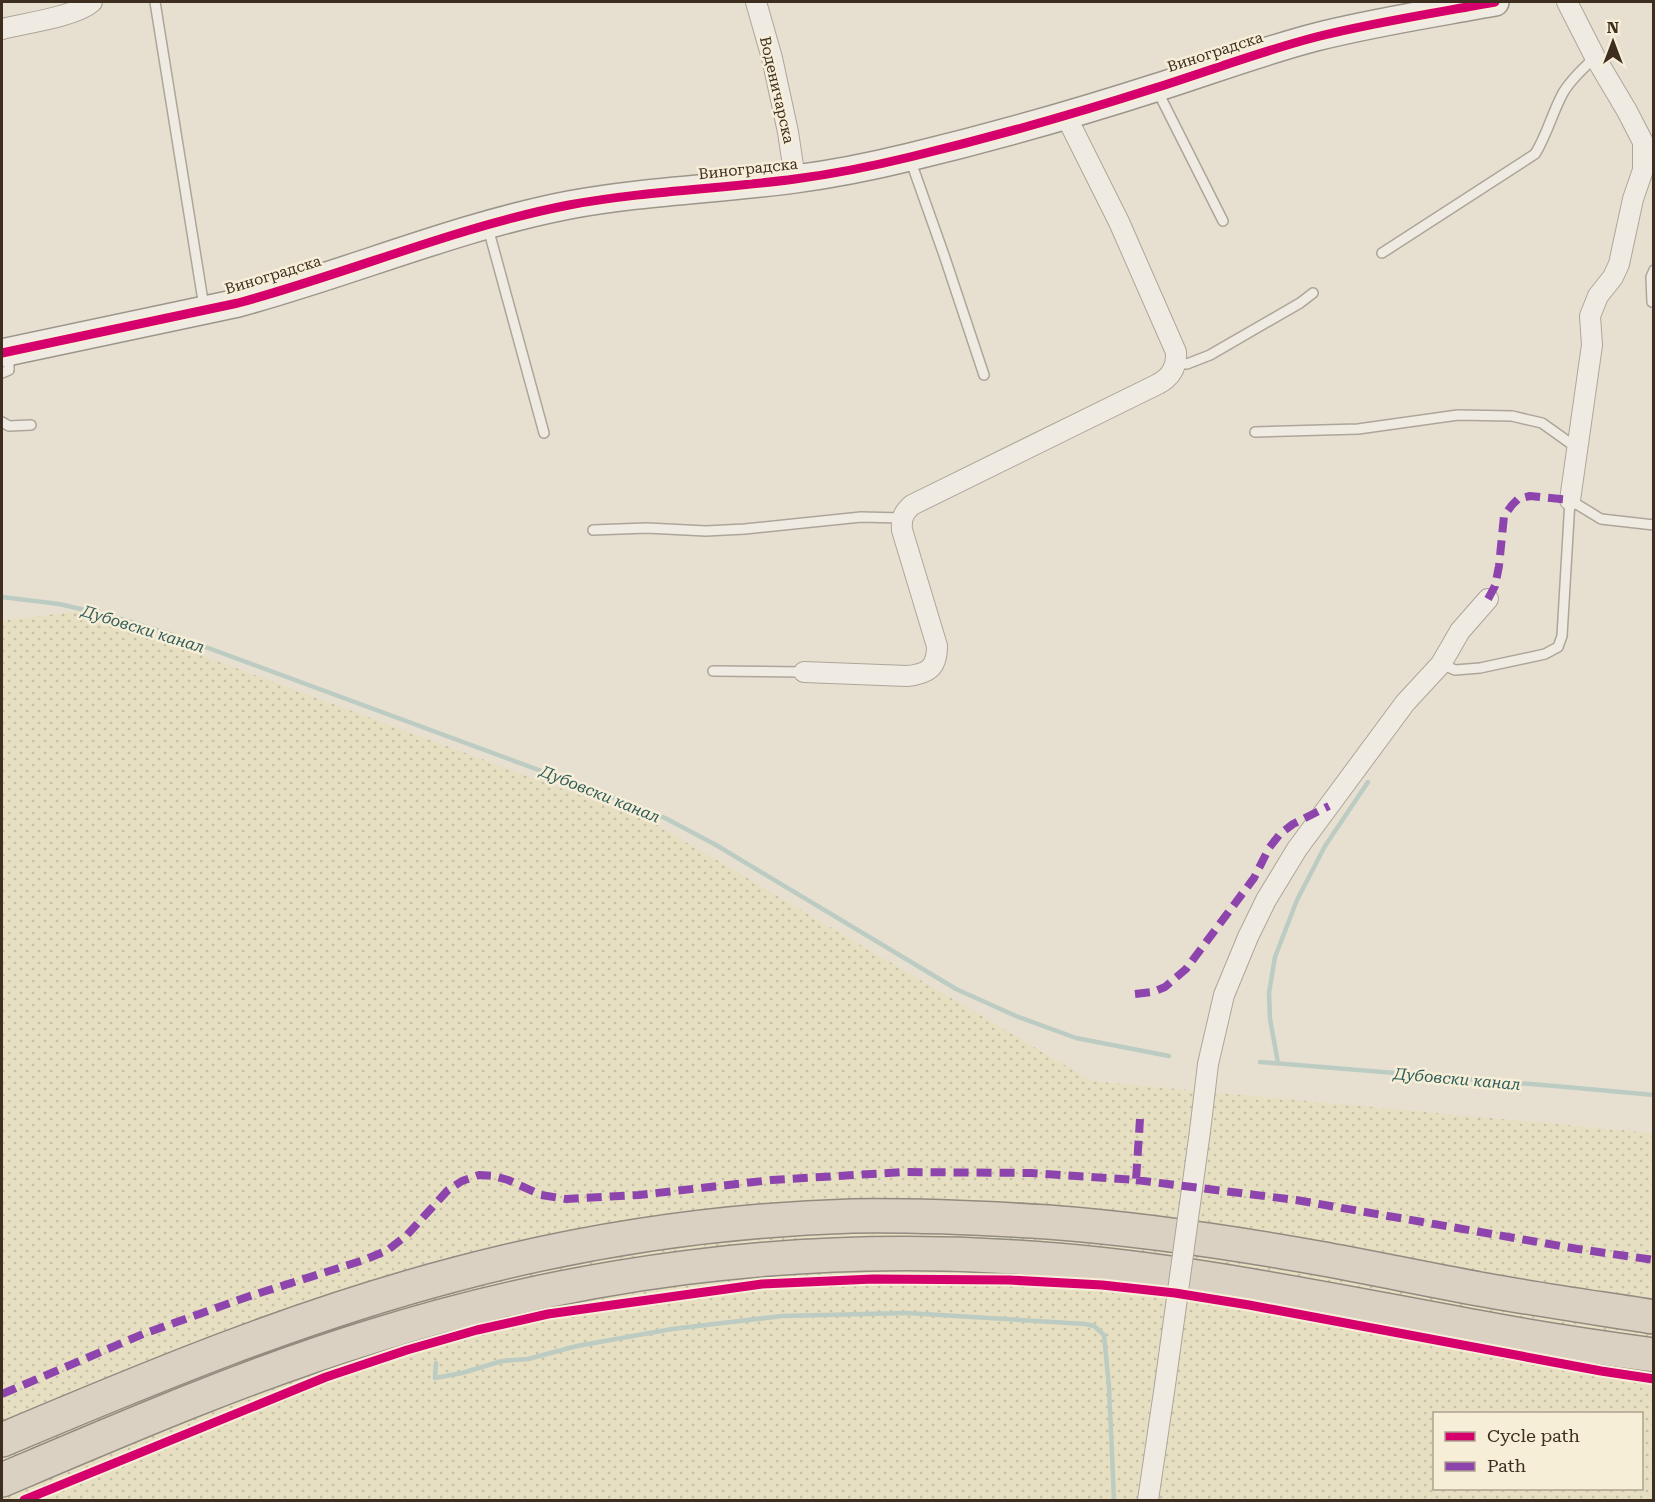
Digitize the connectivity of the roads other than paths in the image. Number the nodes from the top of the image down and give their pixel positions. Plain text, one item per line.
1 (92, 2) edge
2 (155, 2) edge
3 (756, 2) edge
4 (1495, 2) edge
5 (1567, 2) edge
6 (2, 29) edge
7 (1595, 57) junction
8 (1156, 88) junction
9 (1066, 116) junction
10 (1648, 151) edge
11 (909, 157) junction
12 (795, 179) junction
13 (1222, 220) dead end
14 (487, 225) junction
15 (1382, 253) dead end
16 (1653, 270) edge
17 (1313, 293) dead end
18 (1652, 302) dead end
19 (204, 310) junction
20 (3, 360) edge
21 (1176, 363) junction
22 (984, 375) dead end
23 (2, 422) edge
24 (31, 425) dead end
25 (1255, 432) dead end
26 (544, 434) dead end
27 (1577, 448) junction
28 (1570, 500) junction
29 (902, 518) junction
30 (1653, 525) edge
31 (593, 530) dead end
32 (1488, 599) dead end
33 (1441, 664) junction
34 (713, 671) dead end
35 (804, 672) joint
36 (1653, 1317) edge
37 (1653, 1355) edge
38 (2, 1440) edge
39 (2, 1480) edge
40 (1148, 1500) edge

1 - 6 street
2 - 19 lane
3 - 12 street, Воденичарска
4 - 8 street, Виноградска
5 - 7 street
7 - 10 street
7 - 15 lane
8 - 9 street, Виноградска
8 - 13 lane
9 - 11 street, Виноградска
9 - 21 street
10 - 27 street
11 - 12 street, Виноградска
11 - 22 lane
12 - 14 street, Виноградска
14 - 19 street, Виноградска
14 - 26 lane
16 - 18 lane
17 - 21 lane
19 - 20 street, Виноградска
21 - 29 street
23 - 24 lane
25 - 27 lane
27 - 28 street
28 - 30 lane
28 - 33 lane
29 - 31 lane
29 - 35 street
32 - 33 street
33 - 40 street, bridge
34 - 35 lane
36 - 38 highway
37 - 39 highway

